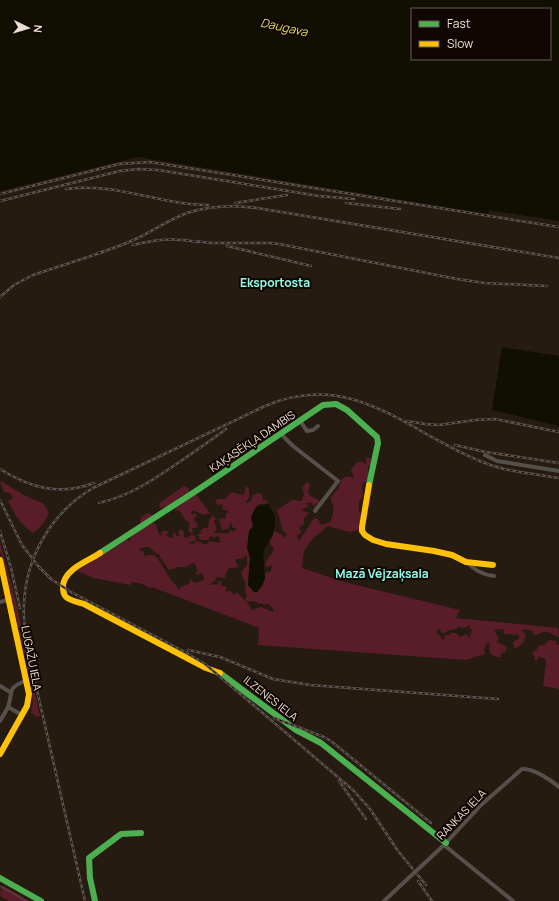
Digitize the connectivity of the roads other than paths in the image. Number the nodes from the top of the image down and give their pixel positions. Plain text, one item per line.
1 (300, 421) junction
2 (318, 426) dead end
3 (281, 434) junction
4 (485, 455) dead end
5 (559, 471) edge
6 (315, 511) dead end
7 (0, 560) edge
8 (466, 562) junction
9 (493, 565) dead end
10 (494, 576) dead end
11 (67, 598) joint
12 (10, 599) junction
13 (0, 602) edge
14 (27, 680) junction
15 (0, 686) edge
16 (10, 692) junction
17 (8, 707) junction
18 (22, 715) junction
19 (0, 721) edge
20 (0, 754) edge
21 (559, 787) edge
22 (141, 833) dead end
23 (445, 844) junction
24 (0, 878) edge
25 (41, 901) edge
26 (94, 901) edge
27 (384, 901) edge
28 (513, 901) edge

1 - 2 street
1 - 3 street, KAĶASĒKĻA DAMBIS
1 - 8 street, KAĶASĒKĻA DAMBIS
3 - 6 street
3 - 11 street, KAĶASĒKĻA DAMBIS
4 - 5 street
7 - 12 street, LUGAŽU IELA
8 - 9 street
8 - 10 street
11 - 23 street, ILZENES IELA
12 - 13 street
12 - 14 street, LUGAŽU IELA
14 - 16 street
14 - 18 street, LUGAŽU IELA
15 - 16 street
16 - 17 street
17 - 18 street
17 - 19 street
18 - 20 street, LUGAŽU IELA
21 - 23 street, RANKAS IELA
22 - 26 street
23 - 27 street, RANKAS IELA
23 - 28 street, ILZENES IELA
24 - 25 street

